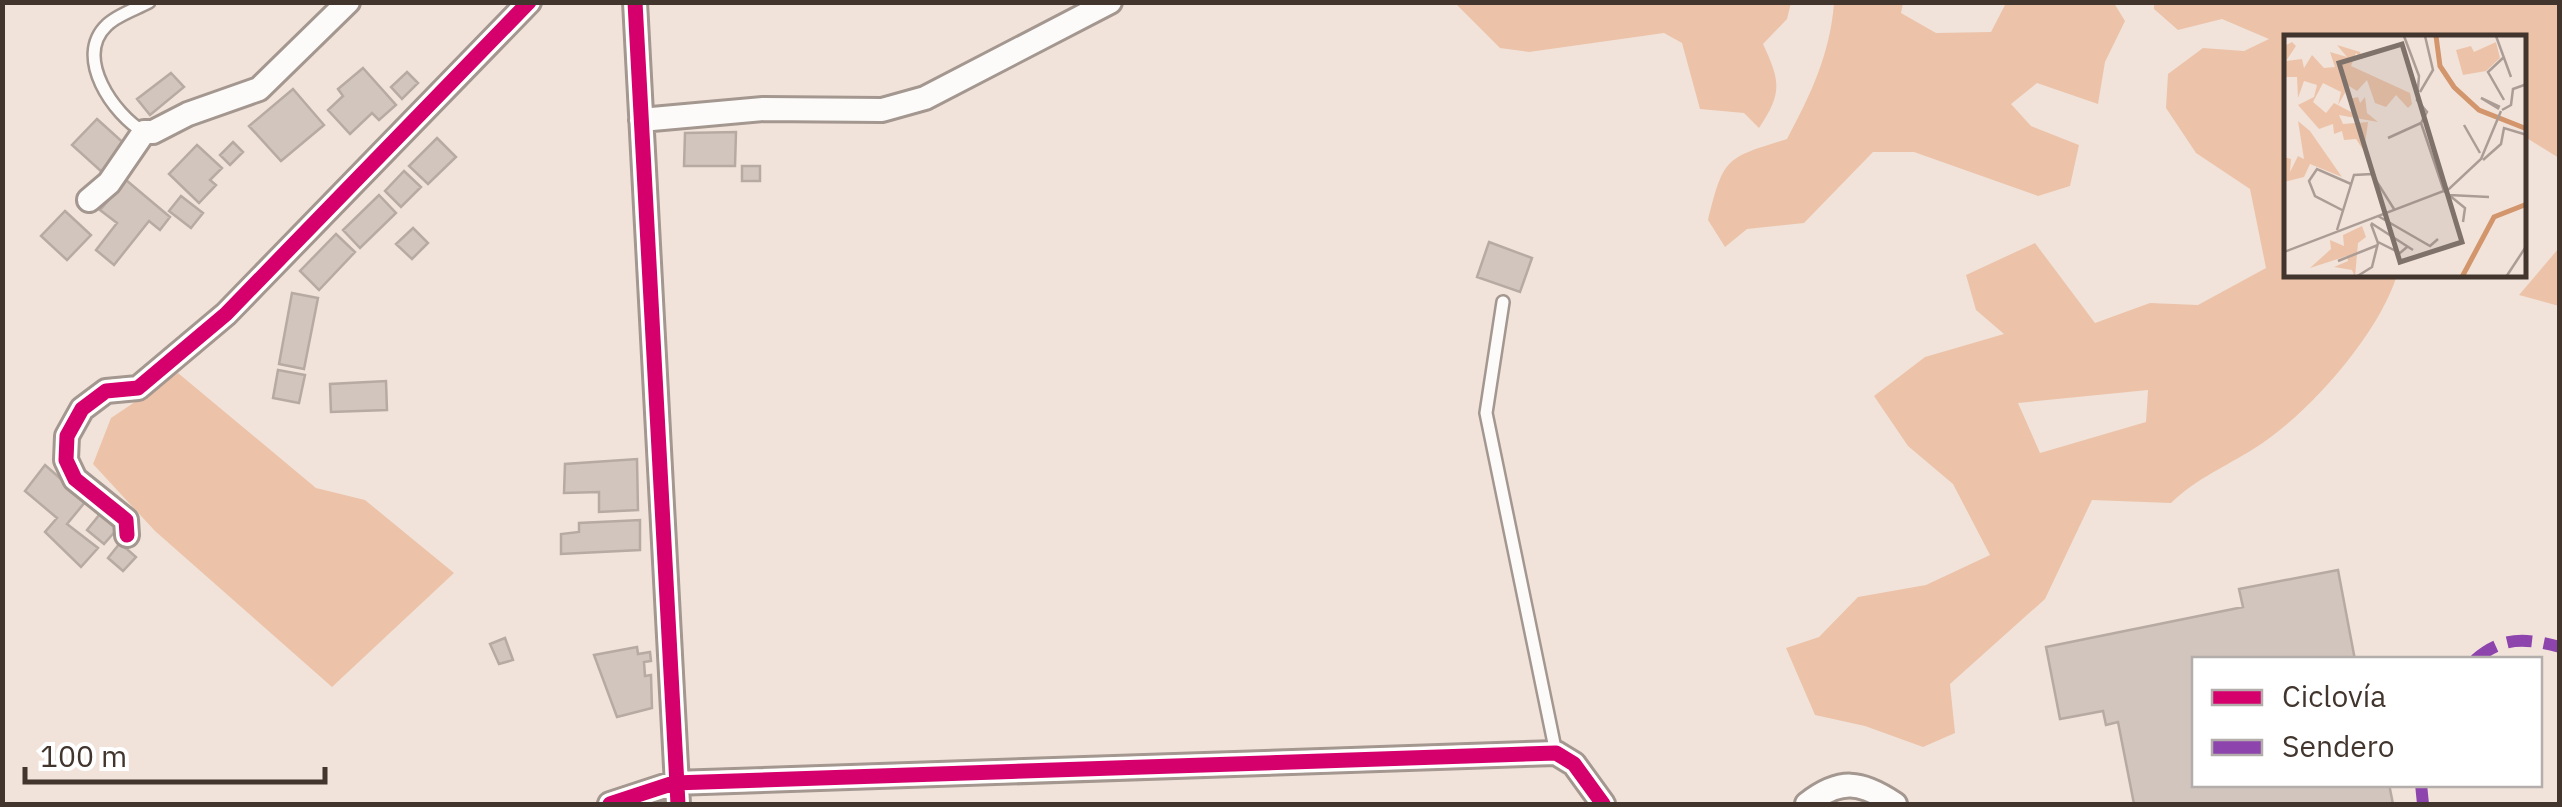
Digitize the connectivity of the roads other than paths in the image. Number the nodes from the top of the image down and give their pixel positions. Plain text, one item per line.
1 (149, 2) edge
2 (348, 2) edge
3 (528, 2) edge
4 (635, 2) edge
5 (1110, 2) edge
6 (641, 120) junction
7 (144, 132) junction
8 (89, 200) dead end
9 (1502, 302) dead end
10 (127, 534) dead end
11 (1556, 753) junction
12 (676, 794) edge
13 (610, 804) edge
14 (1603, 804) edge
15 (1808, 804) edge
16 (1895, 804) edge

1 - 7 lane
2 - 7 street
3 - 10 street
4 - 6 street
5 - 6 street
6 - 12 street
7 - 8 street
9 - 11 lane
11 - 12 street
11 - 14 street
12 - 13 street
15 - 16 street

